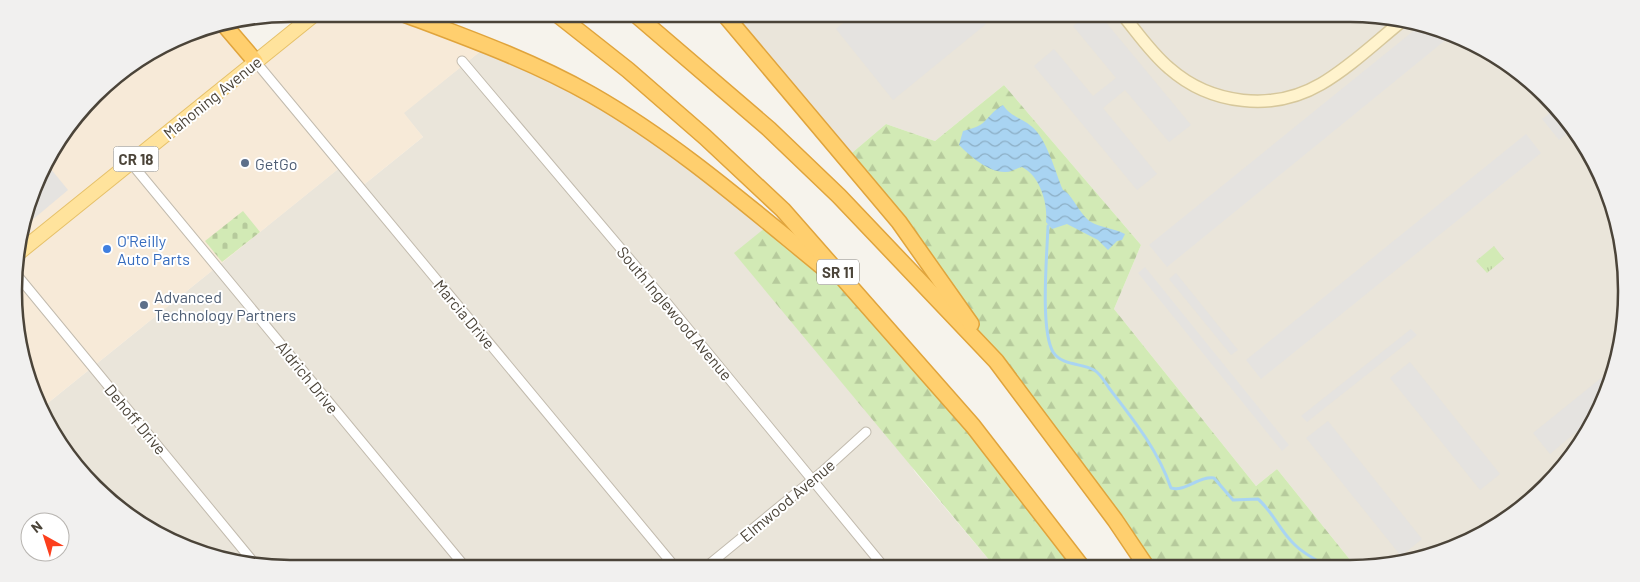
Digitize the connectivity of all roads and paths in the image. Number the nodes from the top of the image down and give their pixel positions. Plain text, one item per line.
1 (305, 22) edge
2 (425, 22) edge
3 (567, 22) edge
4 (645, 22) edge
5 (731, 22) edge
6 (1129, 22) edge
7 (1394, 27) edge
8 (229, 30) edge
9 (462, 61) dead end
10 (256, 62) junction
11 (131, 163) junction
12 (27, 246) edge
13 (23, 282) edge
14 (858, 295) junction
15 (996, 361) junction
16 (866, 432) dead end
17 (812, 479) junction
18 (248, 556) edge
19 (459, 560) edge
20 (669, 560) edge
21 (714, 560) edge
22 (878, 560) edge
23 (1077, 560) edge
24 (1142, 560) edge

1 - 10 main road, Mahoning Avenue / CR 18
2 - 14 highway
3 - 14 highway, SR 11
4 - 15 highway
5 - 15 highway
6 - 7 street
8 - 10 highway
9 - 17 street, South Inglewood Avenue
10 - 11 main road, Mahoning Avenue / CR 18
10 - 20 street, Marcia Drive
11 - 12 main road, Mahoning Avenue / CR 18
11 - 19 street, Aldrich Drive
13 - 18 street, Dehoff Drive
14 - 23 highway, SR 11
15 - 24 highway
16 - 17 street, Elmwood Avenue
17 - 21 street, Elmwood Avenue
17 - 22 street, South Inglewood Avenue

